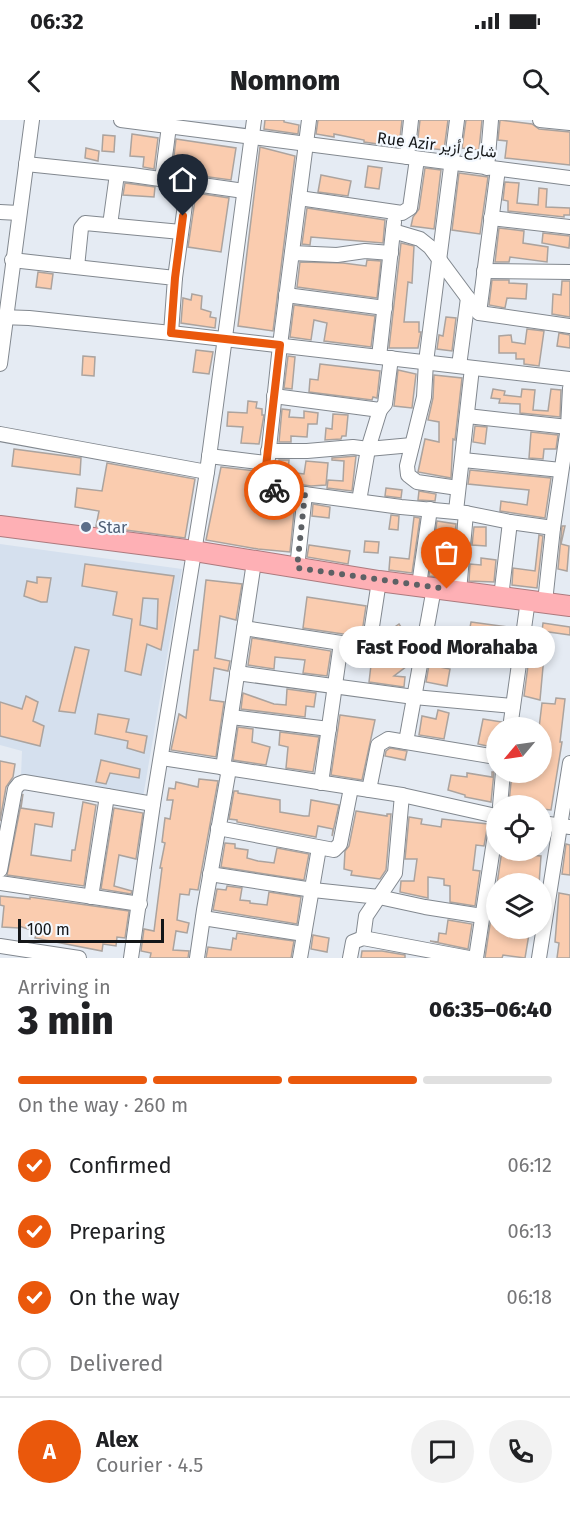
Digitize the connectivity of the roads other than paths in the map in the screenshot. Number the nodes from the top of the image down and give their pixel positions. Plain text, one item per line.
1 (32, 120) edge
2 (128, 120) edge
3 (254, 120) edge
4 (309, 120) edge
5 (411, 120) edge
6 (457, 120) edge
7 (491, 120) edge
8 (540, 120) edge
9 (570, 123) edge
10 (169, 126) junction
11 (252, 137) junction
12 (306, 144) junction
13 (412, 158) junction
14 (451, 163) junction
15 (26, 164) junction
16 (492, 168) junction
17 (117, 174) junction
18 (570, 178) edge
19 (162, 180) junction
20 (188, 183) junction
21 (244, 191) junction
22 (299, 198) junction
23 (0, 212) edge
24 (396, 212) junction
25 (19, 213) junction
26 (491, 218) junction
27 (110, 225) junction
28 (570, 227) edge
29 (393, 231) junction
30 (181, 232) junction
31 (292, 253) junction
32 (391, 253) junction
33 (439, 256) junction
34 (12, 260) junction
35 (77, 267) junction
36 (484, 271) junction
37 (570, 272) edge
38 (175, 278) junction
39 (286, 295) junction
40 (468, 298) junction
41 (385, 308) junction
42 (479, 313) junction
43 (4, 318) edge
44 (570, 326) edge
45 (171, 333) junction
46 (224, 339) junction
47 (280, 345) junction
48 (385, 358) junction
49 (426, 362) junction
50 (0, 364) edge
51 (466, 367) junction
52 (570, 379) edge
53 (570, 388) edge
54 (274, 396) junction
55 (380, 410) junction
56 (467, 416) junction
57 (568, 427) junction
58 (0, 434) edge
59 (412, 445) junction
60 (368, 449) junction
61 (209, 456) junction
62 (267, 457) junction
63 (463, 460) junction
64 (561, 470) junction
65 (207, 472) junction
66 (458, 488) junction
67 (305, 494) junction
68 (359, 501) junction
69 (430, 509) junction
70 (461, 512) junction
71 (510, 522) junction
72 (0, 526) edge
73 (553, 528) junction
74 (194, 551) junction
75 (254, 561) junction
76 (297, 568) junction
77 (379, 581) junction
78 (427, 586) junction
79 (459, 591) junction
80 (501, 597) junction
81 (537, 601) junction
82 (570, 606) edge
83 (244, 628) junction
84 (341, 643) junction
85 (237, 673) junction
86 (335, 686) junction
87 (414, 697) junction
88 (513, 706) junction
89 (231, 717) junction
90 (512, 717) edge
91 (328, 729) junction
92 (406, 742) junction
93 (486, 755) edge
94 (162, 758) junction
95 (570, 763) edge
96 (226, 768) junction
97 (321, 783) junction
98 (351, 788) junction
99 (369, 790) junction
100 (402, 795) junction
101 (107, 796) junction
102 (153, 804) junction
103 (486, 814) edge
104 (565, 827) edge
105 (218, 828) junction
106 (319, 848) junction
107 (491, 861) edge
108 (0, 870) edge
109 (210, 874) junction
110 (0, 883) edge
111 (313, 890) junction
112 (91, 897) junction
113 (379, 897) junction
114 (140, 904) junction
115 (482, 916) junction
116 (203, 918) junction
117 (304, 934) junction
118 (363, 939) junction
119 (0, 946) edge
120 (80, 958) edge
121 (131, 958) edge
122 (197, 958) edge
123 (300, 958) edge
124 (350, 958) edge
125 (469, 958) edge
126 (476, 958) edge
127 (539, 958) edge

1 - 15 street
2 - 10 street, Rue Azir شارع أزير
3 - 11 street
4 - 12 street
5 - 13 street
6 - 14 street
7 - 16 street
8 - 9 street
10 - 11 street, Rue Azir شارع أزير
10 - 19 street
11 - 12 street, Rue Azir شارع أزير
11 - 21 street
12 - 13 street, Rue Azir شارع أزير
12 - 22 street
13 - 14 street, Rue Azir شارع أزير
13 - 24 street
14 - 16 street, Rue Azir شارع أزير
14 - 33 street
15 - 17 street
15 - 25 street
16 - 18 street, Rue Azir شارع أزير
16 - 26 street
17 - 19 street
17 - 27 street
19 - 20 street
20 - 21 street
20 - 30 street
21 - 46 street
22 - 24 street
22 - 31 street
23 - 25 street
24 - 29 street
25 - 34 street
26 - 28 street
26 - 36 street
27 - 30 street
27 - 35 street
29 - 32 street
29 - 33 street
30 - 38 street
31 - 32 street
31 - 39 street
32 - 41 street
33 - 40 street
33 - 49 street
34 - 35 street
34 - 43 street
35 - 38 street
36 - 37 street
36 - 42 street
38 - 45 street
39 - 41 street
39 - 47 street
40 - 42 street
40 - 51 street
41 - 48 street
42 - 44 street
43 - 45 street
43 - 50 street
45 - 46 street
46 - 47 street
46 - 61 street
47 - 48 street
47 - 54 street
48 - 49 street
48 - 55 street
49 - 51 street
49 - 59 street
51 - 52 street
51 - 56 street
53 - 57 street
54 - 55 street
54 - 62 street
55 - 60 street
56 - 57 street
56 - 63 street
57 - 64 street
58 - 65 street
59 - 60 street
59 - 66 street
60 - 62 street
60 - 68 street
61 - 62 street
61 - 65 street
62 - 67 street
63 - 64 street
63 - 66 street
64 - 73 street
65 - 74 street
66 - 70 street
67 - 68 street
67 - 76 street
68 - 69 street
69 - 70 street
69 - 78 street
70 - 71 street
70 - 79 street
71 - 73 street
71 - 80 street
72 - 74 highway
73 - 81 street
74 - 75 highway
74 - 94 street
75 - 76 highway
75 - 83 street
76 - 77 highway
77 - 78 highway
77 - 84 street
78 - 79 highway
78 - 87 street
79 - 80 highway
80 - 81 highway
81 - 82 highway
81 - 88 street
83 - 84 street
83 - 85 street
84 - 86 street
85 - 86 street
85 - 89 street
86 - 87 street
86 - 91 street
87 - 88 street
87 - 92 street
88 - 90 street
89 - 91 street
89 - 96 street
91 - 97 street
92 - 93 street
92 - 99 street
94 - 96 street
94 - 102 street
95 - 104 street
96 - 97 street
96 - 105 street
97 - 98 street
98 - 99 street
98 - 106 street
99 - 100 street
100 - 103 street
100 - 113 street
101 - 102 street
101 - 108 street
101 - 112 street
102 - 114 street
104 - 127 street
105 - 106 street
105 - 109 street
106 - 111 street
107 - 115 street
109 - 111 street
109 - 116 street
110 - 112 street
111 - 113 street
111 - 117 street
112 - 114 street
113 - 115 street
113 - 118 street
114 - 121 street
115 - 126 street
116 - 117 street
116 - 122 street
117 - 123 street
118 - 124 street
118 - 125 street
119 - 120 street

